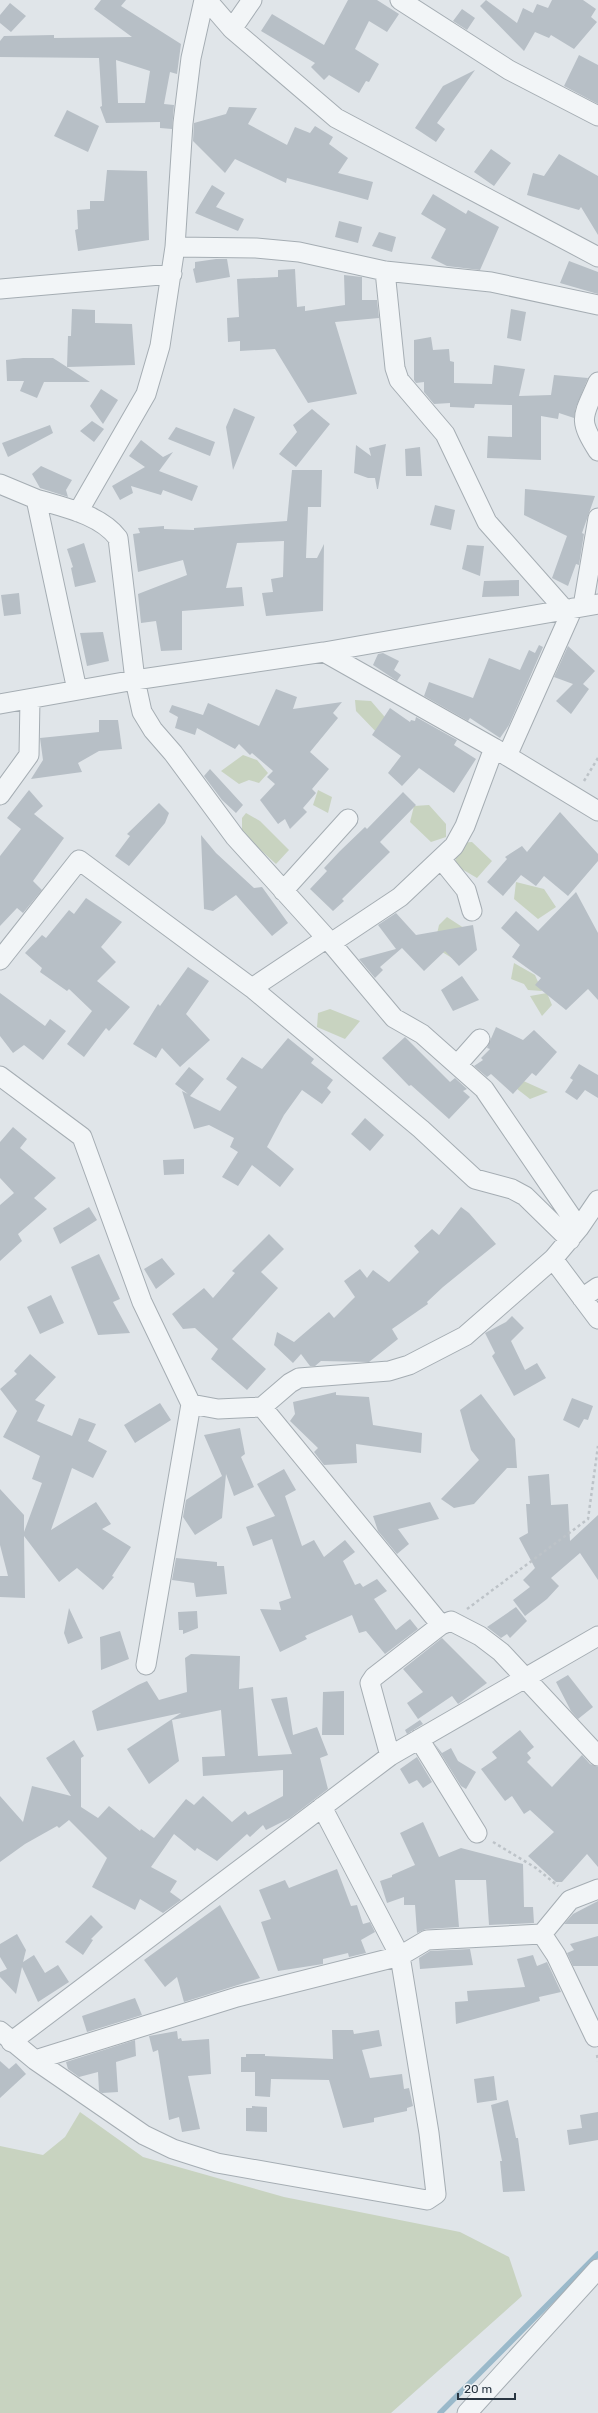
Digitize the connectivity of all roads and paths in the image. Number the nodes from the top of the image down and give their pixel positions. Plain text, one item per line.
1 (204, 0) edge
2 (207, 0) edge
3 (252, 0) edge
4 (400, 0) edge
5 (232, 29) junction
6 (598, 116) edge
7 (175, 247) junction
8 (598, 257) edge
9 (386, 270) junction
10 (172, 274) junction
11 (0, 289) edge
12 (598, 305) edge
13 (598, 382) edge
14 (598, 451) edge
15 (0, 484) edge
16 (36, 499) junction
17 (78, 512) junction
18 (598, 518) edge
19 (580, 607) edge
20 (324, 652) junction
21 (135, 680) junction
22 (77, 690) junction
23 (30, 699) junction
24 (0, 704) edge
25 (501, 752) junction
26 (598, 758) edge
27 (0, 795) edge
28 (575, 797) junction
29 (598, 811) edge
30 (348, 819) dead end
31 (441, 859) junction
32 (283, 890) junction
33 (472, 911) dead end
34 (329, 941) junction
35 (0, 960) edge
36 (252, 988) junction
37 (480, 1039) dead end
38 (457, 1065) junction
39 (0, 1076) edge
40 (598, 1200) edge
41 (574, 1234) junction
42 (553, 1259) junction
43 (598, 1287) edge
44 (582, 1298) junction
45 (598, 1318) edge
46 (191, 1404) junction
47 (262, 1408) junction
48 (598, 1446) edge
49 (446, 1623) junction
50 (598, 1636) edge
51 (146, 1665) dead end
52 (526, 1678) junction
53 (419, 1739) junction
54 (390, 1756) junction
55 (598, 1756) edge
56 (322, 1807) junction
57 (477, 1833) joint
58 (598, 1889) edge
59 (570, 1900) junction
60 (542, 1934) junction
61 (400, 1956) junction
62 (6, 2036) edge
63 (595, 2037) dead end
64 (36, 2060) junction
65 (598, 2269) edge
66 (467, 2413) edge

1 - 7 street
2 - 5 street
3 - 5 street
4 - 6 street
5 - 8 street
7 - 9 street
7 - 10 street
9 - 12 street
9 - 19 street
10 - 11 street
10 - 17 street
13 - 14 street
15 - 16 street
16 - 17 street
16 - 22 street
17 - 21 street
18 - 19 street
19 - 20 street
19 - 25 street
20 - 21 street
20 - 25 street
21 - 22 street
21 - 32 street
22 - 23 street
23 - 24 street
23 - 27 street
25 - 28 street
25 - 31 street
26 - 28 path
28 - 29 street
30 - 32 street
31 - 33 street
31 - 34 street
32 - 34 street
34 - 36 street
34 - 38 street
35 - 36 street
36 - 41 street
37 - 38 street
38 - 41 street
39 - 46 street
40 - 41 street
41 - 42 street
42 - 44 street
42 - 47 street
43 - 44 street
44 - 45 street
46 - 47 street
46 - 51 street
47 - 49 street
48 - 49 path
49 - 52 street
49 - 54 street
50 - 52 street
52 - 53 street
52 - 55 street
53 - 54 street
53 - 57 street
54 - 56 street
56 - 61 street
56 - 62 street
57 - 59 path
58 - 59 street
59 - 60 street
60 - 61 street
60 - 63 street
61 - 64 street
61 - 64 street
62 - 64 street
65 - 66 street

